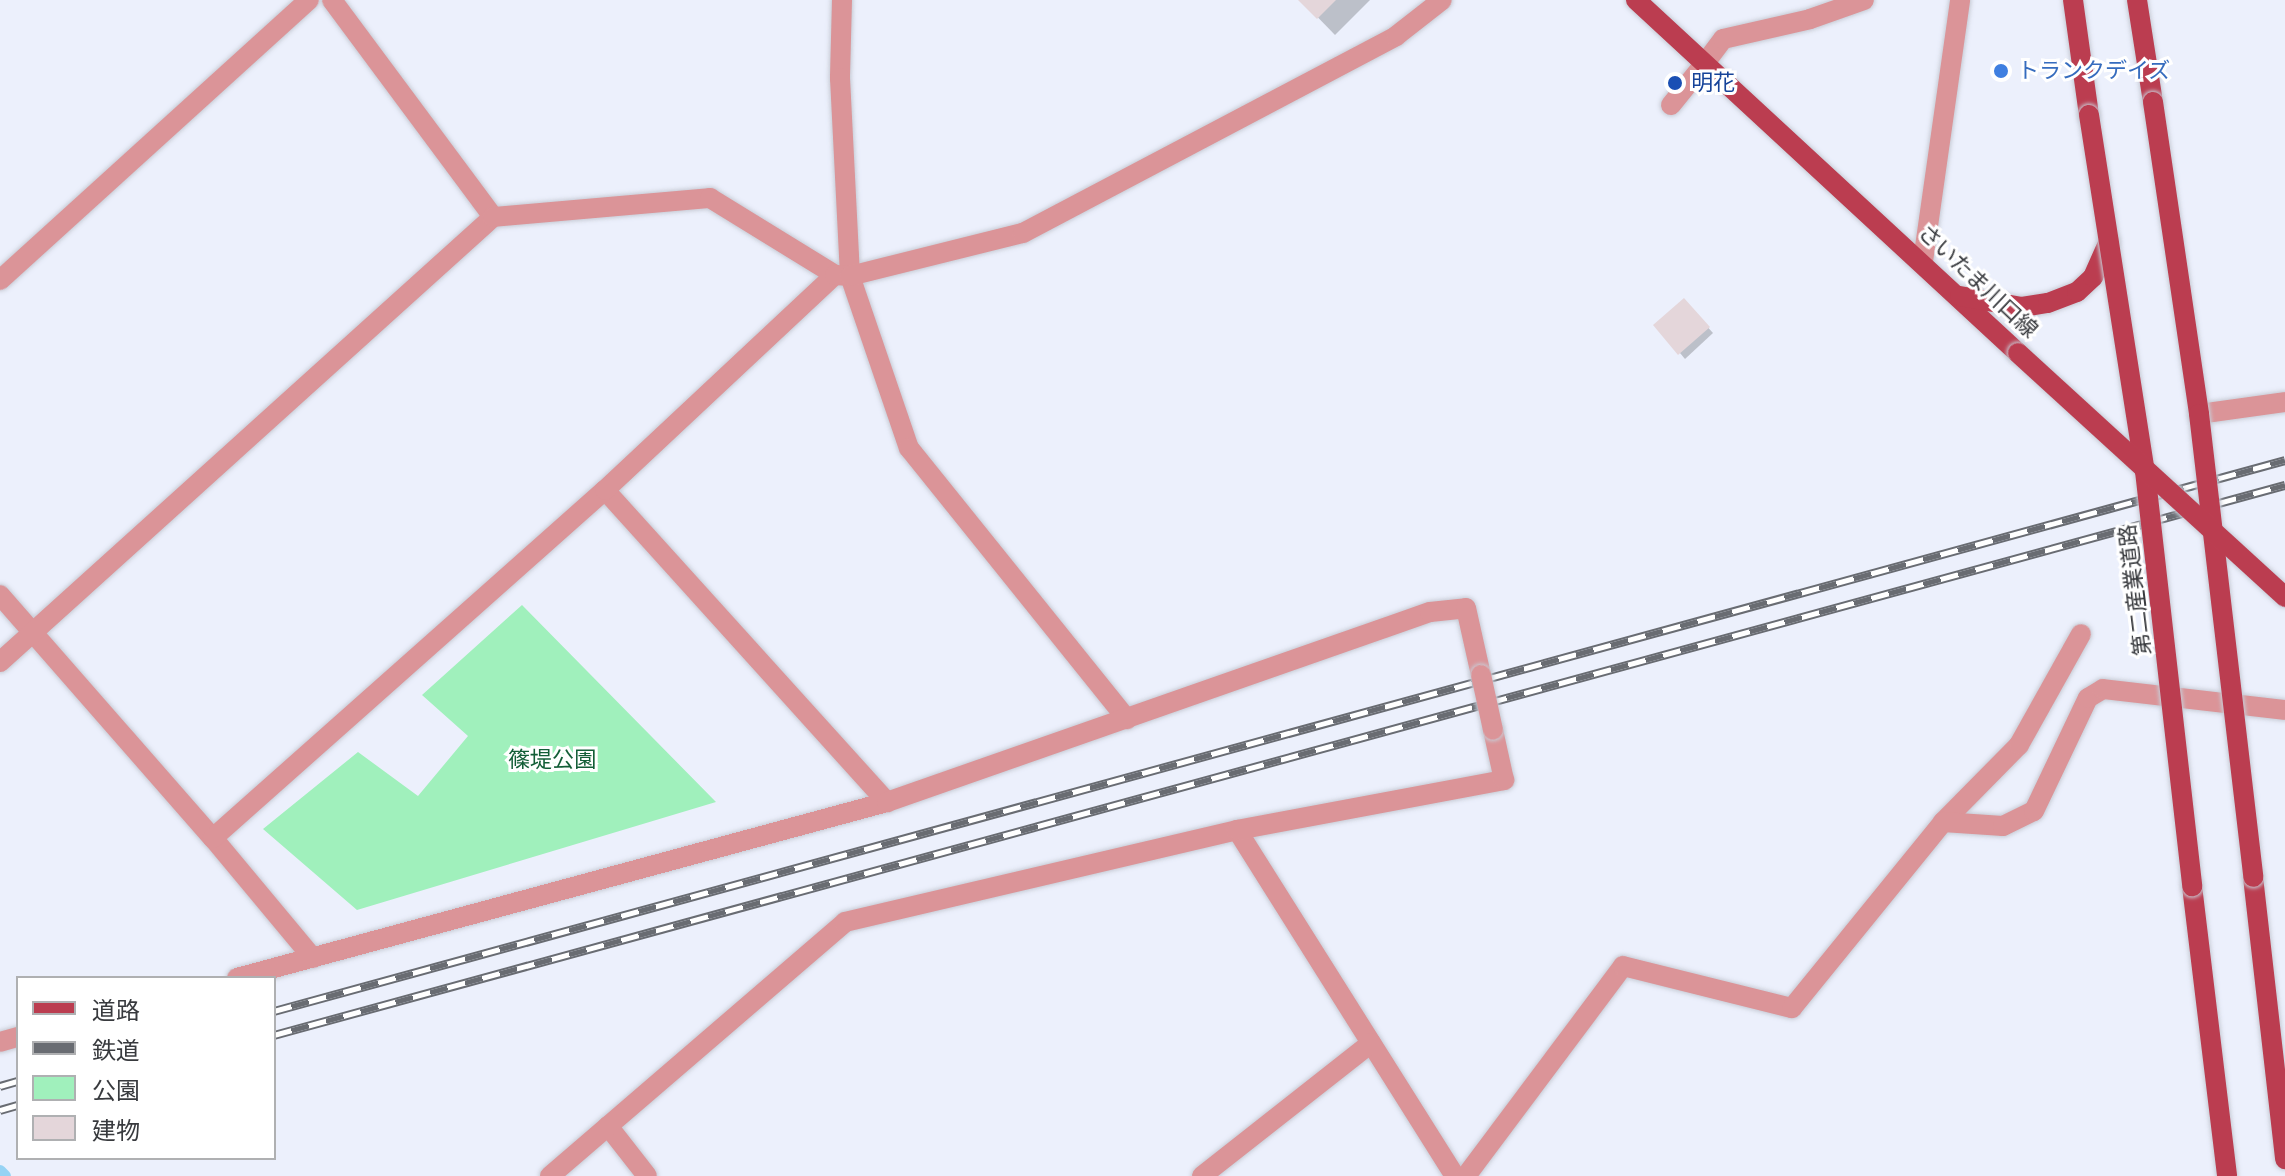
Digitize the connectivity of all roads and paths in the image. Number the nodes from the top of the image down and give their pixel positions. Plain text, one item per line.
1 (309, 0) edge
2 (332, 0) edge
3 (842, 0) edge
4 (1442, 0) edge
5 (1636, 0) edge
6 (1864, 0) edge
7 (1960, 0) edge
8 (2073, 0) edge
9 (2137, 0) edge
10 (1705, 63) junction
11 (1671, 105) dead end
12 (493, 217) junction
13 (2109, 241) junction
14 (1923, 261) junction
15 (843, 276) junction
16 (0, 280) edge
17 (1960, 296) junction
18 (2285, 402) edge
19 (2199, 414) junction
20 (2145, 471) junction
21 (605, 490) junction
22 (2211, 533) junction
23 (0, 595) edge
24 (2285, 597) edge
25 (33, 632) junction
26 (2081, 634) dead end
27 (0, 662) edge
28 (2285, 710) edge
29 (1127, 719) junction
30 (887, 802) junction
31 (1943, 822) junction
32 (1237, 830) junction
33 (213, 838) junction
34 (313, 958) junction
35 (245, 976) edge
36 (1371, 1043) junction
37 (608, 1126) junction
38 (2285, 1159) edge
39 (550, 1176) edge
40 (647, 1176) edge
41 (1202, 1176) edge
42 (1455, 1176) edge
43 (1466, 1176) edge
44 (2227, 1176) edge

1 - 16 street
2 - 12 street
3 - 15 street
4 - 15 street
5 - 10 main road, さいたま川口線
6 - 10 street
7 - 14 street
8 - 13 main road, 第二産業道路, bridge
9 - 19 main road, bridge
10 - 11 street
10 - 14 main road, さいたま川口線
12 - 15 street
12 - 25 street
13 - 17 main road
13 - 20 main road, 第二産業道路, bridge
14 - 17 main road, さいたま川口線
15 - 21 street
15 - 29 street
17 - 20 main road, さいたま川口線, bridge
18 - 19 street
19 - 22 main road, bridge
20 - 22 main road, さいたま川口線, bridge
20 - 44 main road, 第二産業道路, bridge
21 - 30 street
21 - 33 street
22 - 24 main road, さいたま川口線, bridge
22 - 38 main road, bridge
23 - 25 street
25 - 27 street
25 - 33 street
26 - 31 street
28 - 31 street
29 - 30 street
29 - 32 street, bridge
30 - 34 street
31 - 43 street
32 - 36 street
32 - 37 street
33 - 34 street
34 - 35 street
36 - 41 street
36 - 42 street
37 - 39 street
37 - 40 street

